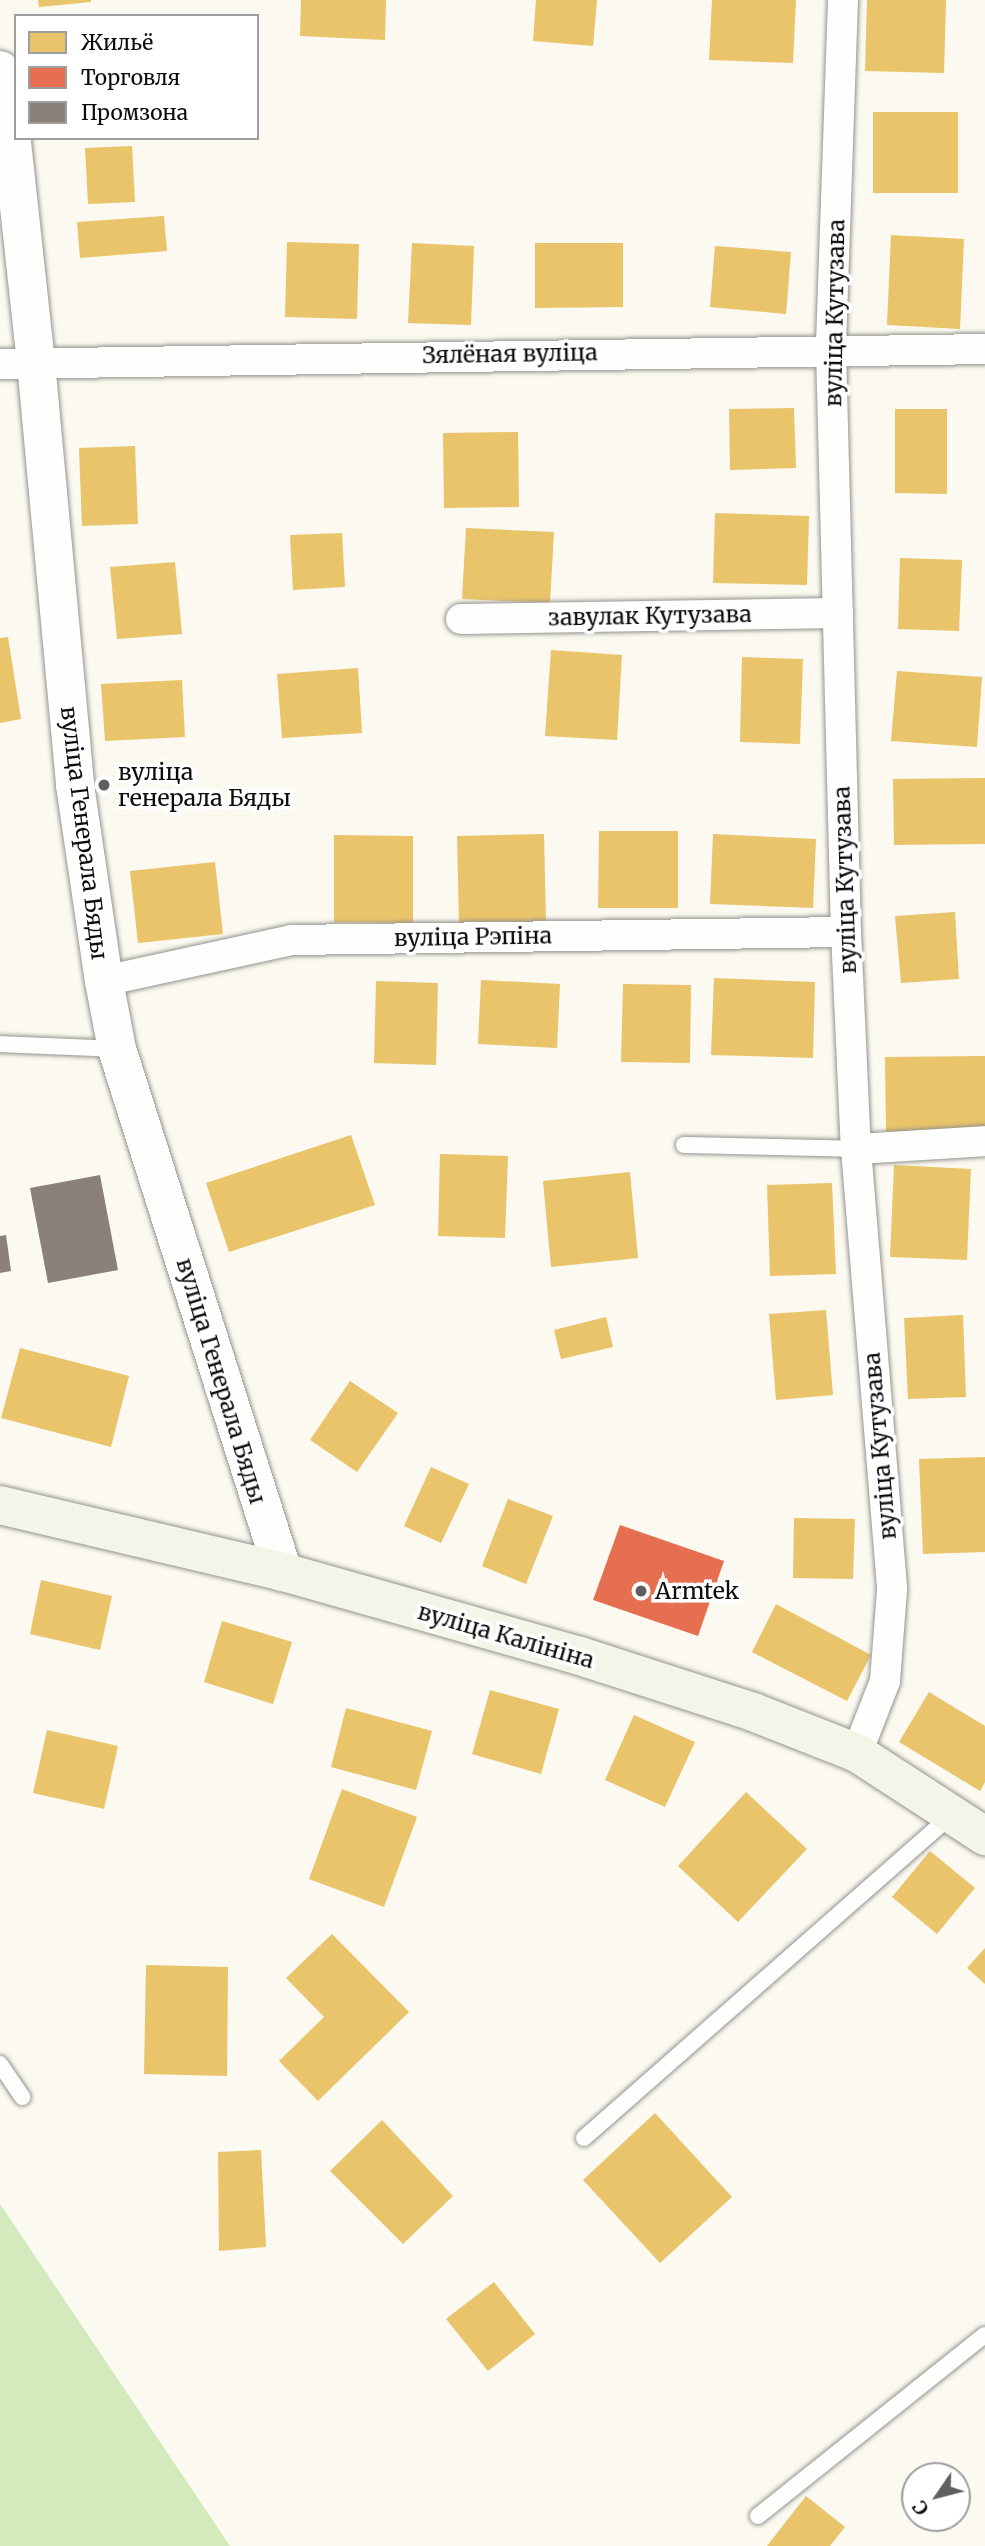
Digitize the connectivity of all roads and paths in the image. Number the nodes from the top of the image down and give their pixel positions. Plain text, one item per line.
1 (843, 0) edge
2 (0, 70) edge
3 (6, 133) edge
4 (831, 349) junction
5 (985, 349) edge
6 (18, 363) edge
7 (838, 613) junction
8 (461, 619) dead end
9 (846, 932) junction
10 (104, 981) junction
11 (0, 1044) edge
12 (117, 1049) junction
13 (985, 1141) edge
14 (684, 1145) dead end
15 (856, 1149) junction
16 (0, 1505) edge
17 (283, 1572) junction
18 (857, 1753) junction
19 (952, 1815) junction
20 (985, 1836) edge
21 (0, 2064) edge
22 (22, 2097) dead end
23 (584, 2138) dead end
24 (985, 2336) edge
25 (758, 2516) dead end

1 - 4 street, вуліца Кутузава
2 - 3 street, вуліца Генерала Бяды
3 - 6 street, вуліца Генерала Бяды
4 - 5 street, Зялёная вуліца
4 - 6 street, Зялёная вуліца
4 - 7 street, вуліца Кутузава
6 - 10 street, вуліца Генерала Бяды
7 - 8 street, завулак Кутузава
7 - 9 street, вуліца Кутузава
9 - 10 street, вуліца Рэпіна
9 - 15 street, вуліца Кутузава
10 - 12 street, вуліца Генерала Бяды
11 - 12 lane
12 - 17 street, вуліца Генерала Бяды
13 - 15 street
14 - 15 lane
15 - 18 street, вуліца Кутузава
16 - 17 main road, вуліца Калініна
17 - 18 main road, вуліца Калініна
18 - 19 main road, вуліца Калініна
19 - 20 main road, вуліца Калініна
19 - 23 lane
21 - 22 lane
24 - 25 lane

